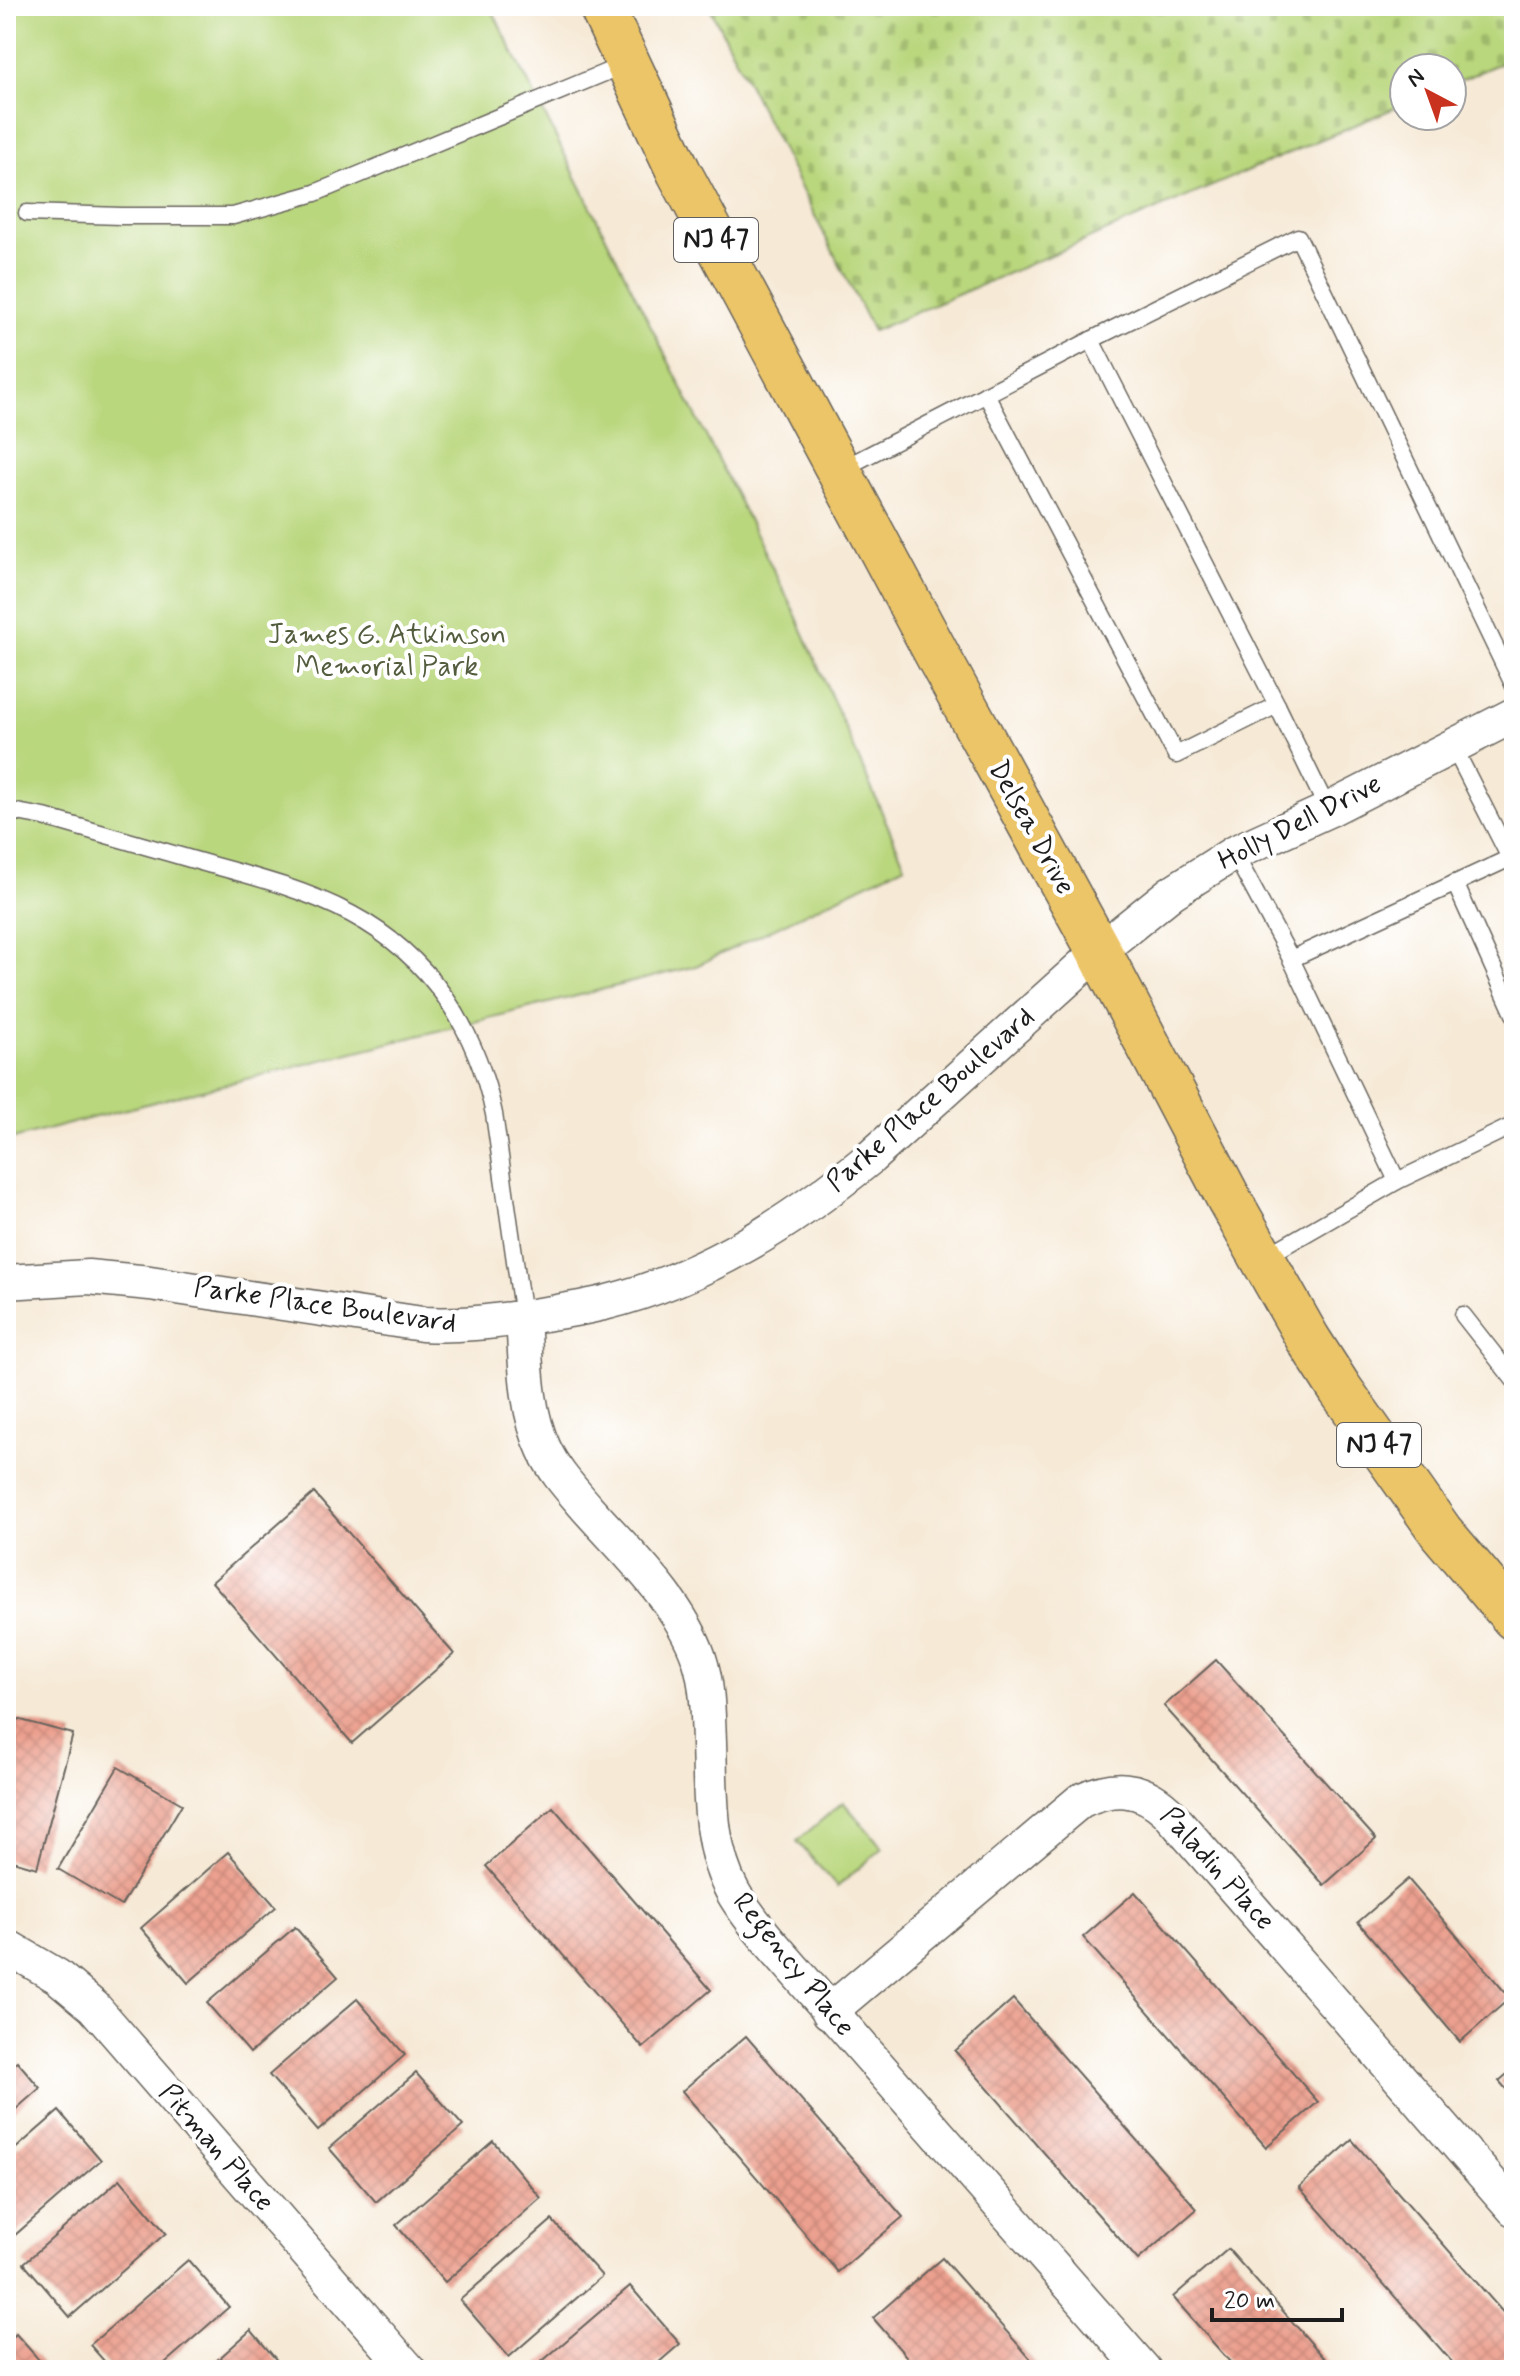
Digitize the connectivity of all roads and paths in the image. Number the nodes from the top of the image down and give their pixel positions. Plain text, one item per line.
1 (601, 6) edge
2 (627, 63) junction
3 (27, 213) dead end
4 (1091, 340) junction
5 (986, 394) junction
6 (839, 471) junction
7 (1514, 686) edge
8 (1277, 705) junction
9 (1514, 715) edge
10 (1453, 746) junction
11 (6, 810) edge
12 (1328, 810) junction
13 (1234, 853) junction
14 (1512, 857) edge
15 (1455, 883) junction
16 (1099, 951) junction
17 (1291, 959) junction
18 (1514, 1014) edge
19 (1514, 1125) edge
20 (1397, 1181) junction
21 (1264, 1258) junction
22 (6, 1282) edge
23 (1463, 1315) dead end
24 (523, 1317) junction
25 (1514, 1380) edge
26 (1514, 1618) edge
27 (6, 1946) edge
28 (829, 2012) junction
29 (1514, 2209) edge
30 (409, 2370) edge
31 (1144, 2370) edge

1 - 2 main road, Delsea Drive / NJ 47
2 - 3 lane
2 - 6 main road, Delsea Drive / NJ 47
4 - 5 lane
4 - 7 lane
4 - 8 lane
5 - 6 lane
5 - 8 lane
6 - 16 main road, Delsea Drive / NJ 47
8 - 12 lane
9 - 10 street, Holly Dell Drive
10 - 12 street, Holly Dell Drive
10 - 14 lane
11 - 24 lane
12 - 13 street, Holly Dell Drive
13 - 16 street, Holly Dell Drive
13 - 17 lane
14 - 15 lane
15 - 17 lane
15 - 18 lane
16 - 21 main road, Delsea Drive / NJ 47
16 - 24 street, Parke Place Boulevard
17 - 20 lane
19 - 20 lane
20 - 21 lane
21 - 26 main road, Delsea Drive / NJ 47
22 - 24 street, Parke Place Boulevard
23 - 25 lane
24 - 28 street, Regency Place
27 - 30 street, Pitman Place
28 - 29 street, Paladin Place
28 - 31 street, Regency Place

